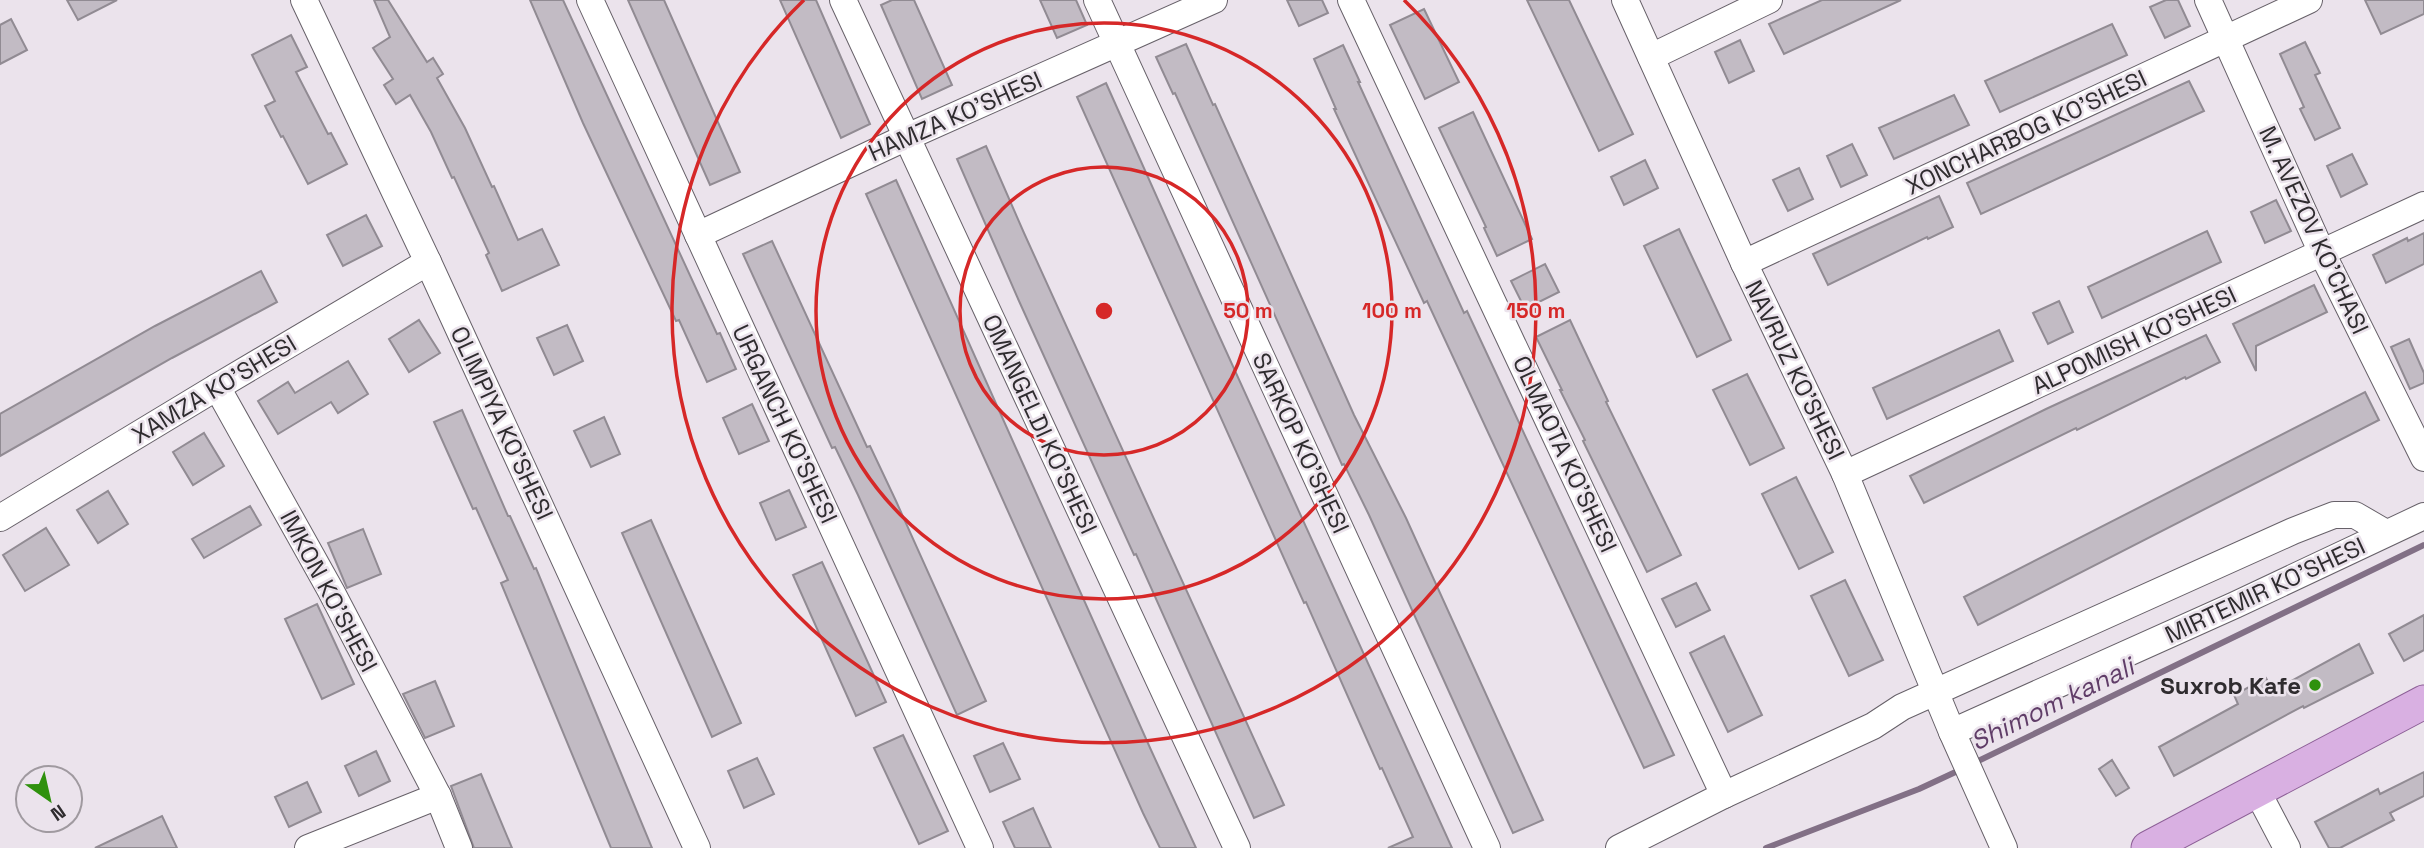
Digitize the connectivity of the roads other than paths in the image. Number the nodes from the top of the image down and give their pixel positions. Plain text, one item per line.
1 (304, 0) edge
2 (590, 0) edge
3 (843, 0) edge
4 (1097, 0) edge
5 (1214, 0) edge
6 (1351, 0) edge
7 (1625, 0) edge
8 (1769, 0) edge
9 (2208, 0) edge
10 (2309, 0) edge
11 (2226, 40) junction
12 (1116, 44) junction
13 (1651, 57) junction
14 (907, 137) junction
15 (2424, 205) edge
16 (698, 235) junction
17 (2322, 253) junction
18 (428, 262) junction
19 (1744, 263) junction
20 (217, 387) junction
21 (2424, 458) edge
22 (1845, 474) junction
23 (2424, 516) edge
24 (0, 518) edge
25 (2386, 533) junction
26 (1935, 692) junction
27 (2424, 702) edge
28 (1954, 738) junction
29 (2256, 789) junction
30 (1724, 795) junction
31 (438, 796) junction
32 (308, 848) edge
33 (459, 848) edge
34 (697, 848) edge
35 (980, 848) edge
36 (1237, 848) edge
37 (1487, 848) edge
38 (1619, 848) edge
39 (2004, 848) edge
40 (2148, 848) edge
41 (2287, 848) edge

1 - 18 street, OLIMPIYA KO'SHESI
2 - 16 street, URGANCH KO'SHESI
3 - 14 street, OMANGELDI KO'SHESI
4 - 12 street, SARKOP KO'SHESI
5 - 12 street, HAMZA KO'SHESI
6 - 30 street, OLMAOTA KO'SHESI
7 - 13 street, NAVRUZ KO'SHESI
8 - 13 street
9 - 11 street, M. AVEZOV KO'CHASI
10 - 11 street, XONCHARBOG KO'SHESI
11 - 17 street, M. AVEZOV KO'CHASI
11 - 19 street, XONCHARBOG KO'SHESI
12 - 14 street, HAMZA KO'SHESI
12 - 37 street, SARKOP KO'SHESI
13 - 19 street, NAVRUZ KO'SHESI
14 - 16 street, HAMZA KO'SHESI
14 - 36 street, OMANGELDI KO'SHESI
15 - 17 street, ALPOMISH KO'SHESI
16 - 35 street, URGANCH KO'SHESI
17 - 21 street, M. AVEZOV KO'CHASI
17 - 22 street, ALPOMISH KO'SHESI
18 - 20 street, XAMZA KO'SHESI
18 - 34 street, OLIMPIYA KO'SHESI
19 - 22 street, NAVRUZ KO'SHESI
20 - 24 street, XAMZA KO'SHESI
20 - 31 street, IMKON KO'SHESI
22 - 26 street, NAVRUZ KO'SHESI
23 - 25 street, MIRTEMIR KO'SHESI
25 - 26 street
25 - 28 street, MIRTEMIR KO'SHESI
26 - 28 street, NAVRUZ KO'SHESI
26 - 30 street
27 - 29 main road
28 - 39 street, NAVRUZ KO'SHESI
29 - 40 main road
29 - 41 street
30 - 38 street
31 - 32 street
31 - 33 street, IMKON KO'SHESI

